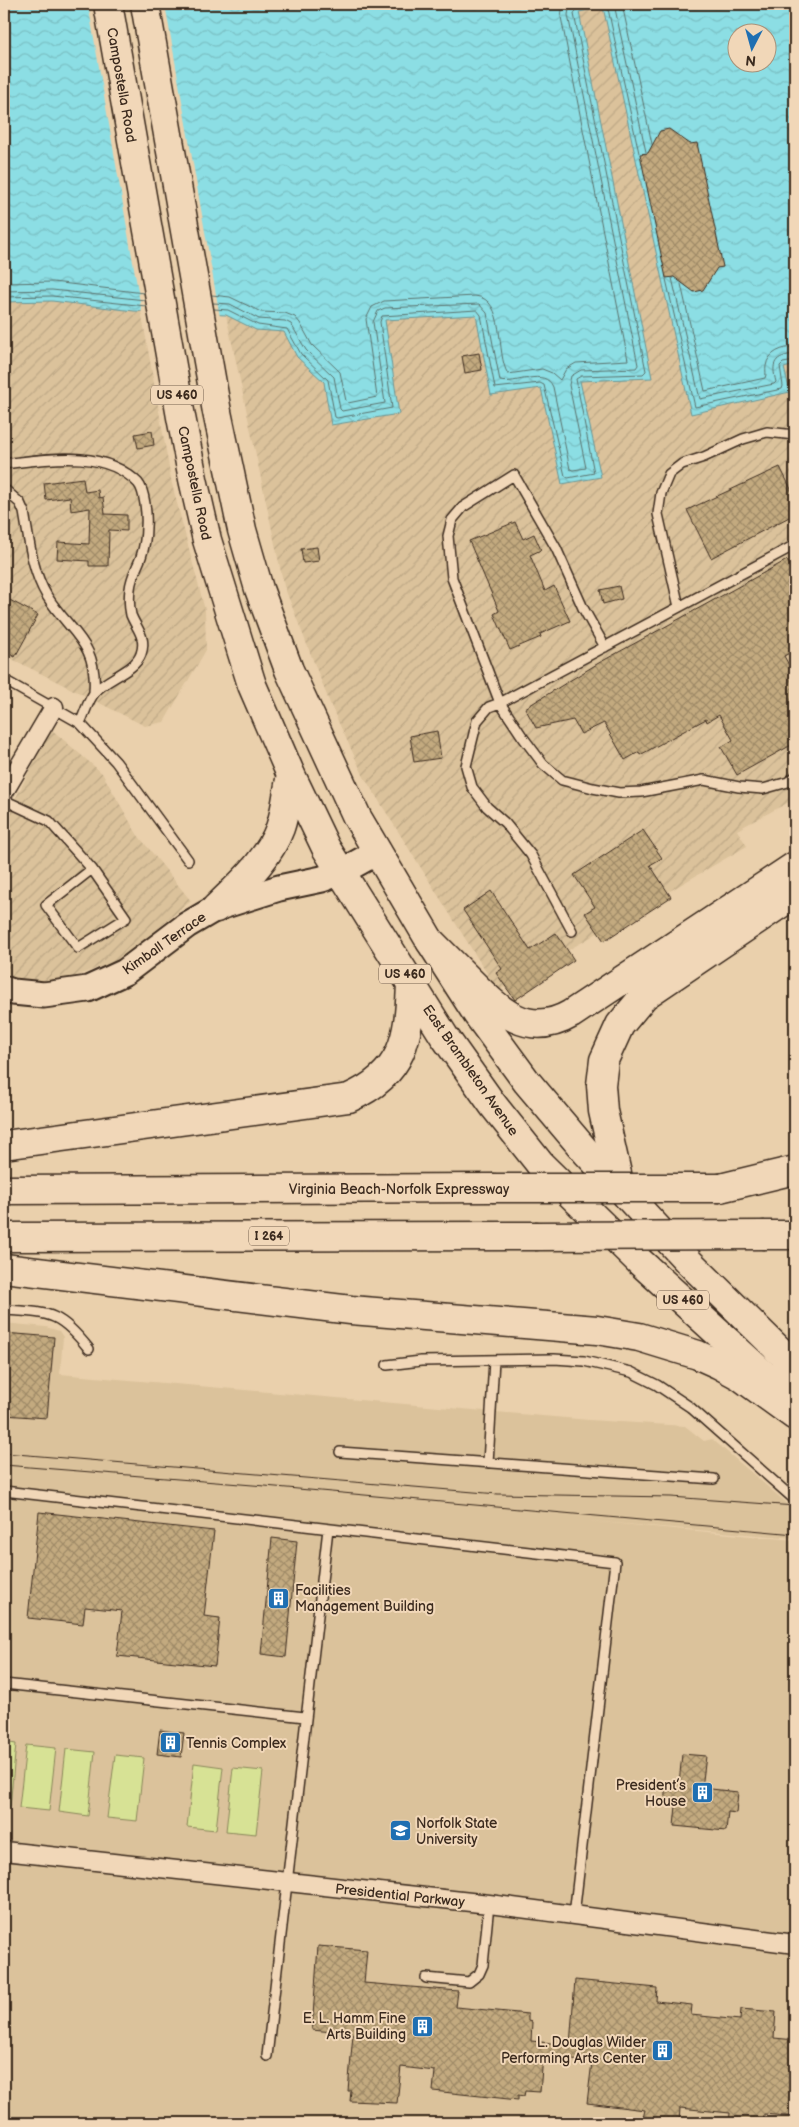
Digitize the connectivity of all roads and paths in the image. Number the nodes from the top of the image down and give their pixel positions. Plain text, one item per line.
1 (108, 4) edge
2 (145, 4) edge
3 (795, 435) edge
4 (4, 464) edge
5 (4, 489) edge
6 (795, 545) edge
7 (679, 607) junction
8 (605, 647) junction
9 (4, 680) edge
10 (94, 692) junction
11 (500, 703) junction
12 (54, 707) junction
13 (80, 723) junction
14 (291, 775) junction
15 (795, 777) edge
16 (4, 792) edge
17 (4, 800) edge
18 (377, 852) junction
19 (188, 860) dead end
20 (795, 866) edge
21 (92, 869) junction
22 (341, 872) junction
23 (795, 894) edge
24 (216, 908) junction
25 (572, 931) dead end
26 (430, 941) junction
27 (411, 984) junction
28 (4, 988) edge
29 (4, 1144) edge
30 (795, 1170) edge
31 (620, 1187) junction
32 (720, 1188) junction
33 (795, 1188) edge
34 (4, 1190) edge
35 (795, 1235) edge
36 (4, 1237) edge
37 (4, 1268) edge
38 (4, 1310) edge
39 (89, 1349) dead end
40 (494, 1360) junction
41 (789, 1360) edge
42 (387, 1365) dead end
43 (795, 1403) edge
44 (795, 1416) edge
45 (340, 1452) dead end
46 (488, 1463) junction
47 (714, 1479) dead end
48 (4, 1491) edge
49 (795, 1500) edge
50 (328, 1529) junction
51 (4, 1684) edge
52 (305, 1717) junction
53 (4, 1851) edge
54 (286, 1882) junction
55 (489, 1904) junction
56 (574, 1915) junction
57 (795, 1944) edge
58 (426, 1978) dead end
59 (267, 2056) dead end

1 - 14 main road, Campostella Road / US 460
2 - 18 main road, US 460
3 - 7 lane
4 - 10 lane
5 - 10 lane
6 - 7 lane
7 - 8 lane
8 - 11 lane
8 - 11 lane
9 - 12 lane
10 - 13 lane
11 - 15 lane
11 - 25 lane
12 - 13 lane
12 - 16 street
13 - 19 lane
14 - 22 main road, East Brambleton Avenue / US 460
14 - 24 main road
17 - 21 lane
18 - 22 street, Kimball Terrace
18 - 26 main road, US 460
20 - 26 main road
21 - 21 lane
22 - 24 street, Kimball Terrace
22 - 27 main road, East Brambleton Avenue / US 460
23 - 31 main road
24 - 28 street, Kimball Terrace
26 - 31 main road, US 460
27 - 29 main road
27 - 43 main road, East Brambleton Avenue / US 460
30 - 32 main road
31 - 41 main road, US 460
32 - 33 main road, Virginia Beach-Norfolk Expressway
32 - 34 main road, Virginia Beach-Norfolk Expressway, bridge
35 - 36 main road, I 264, bridge
37 - 44 main road
38 - 39 lane
40 - 42 lane
40 - 46 lane
40 - 49 lane
45 - 46 lane
46 - 47 lane
48 - 50 lane
50 - 52 lane
50 - 56 lane
51 - 52 lane
52 - 54 lane
53 - 54 street, Presidential Parkway
54 - 55 street, Presidential Parkway
54 - 59 lane
55 - 56 street, Presidential Parkway
55 - 58 lane
56 - 57 street, Presidential Parkway

